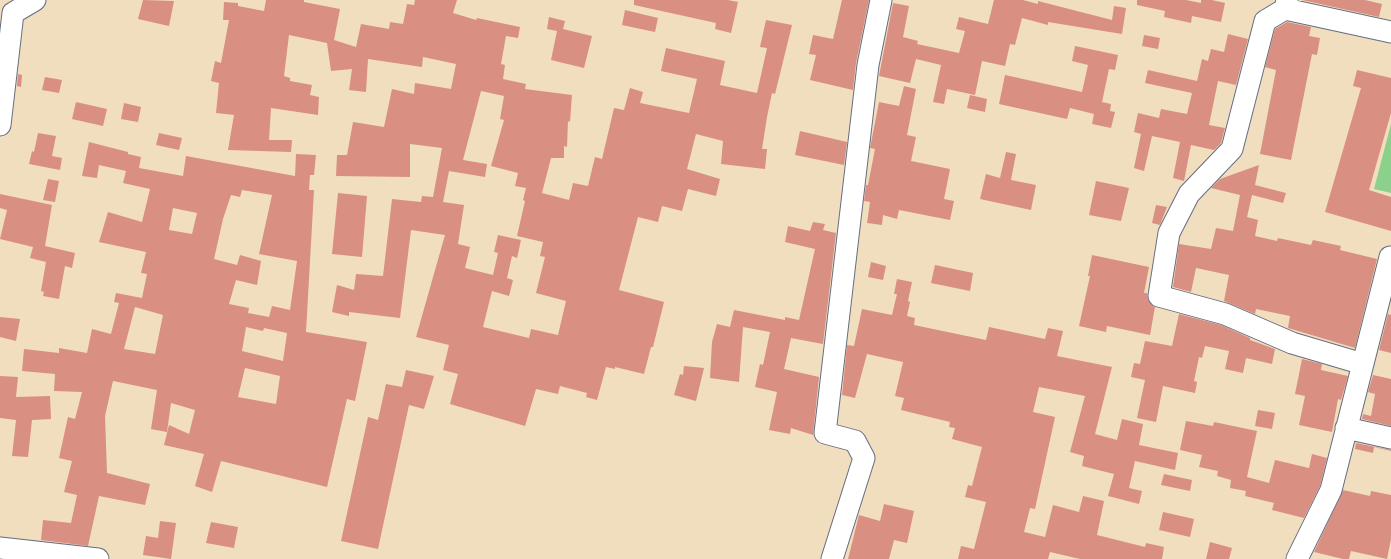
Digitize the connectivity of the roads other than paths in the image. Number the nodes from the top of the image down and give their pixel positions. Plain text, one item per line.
1 (35, 0) edge
2 (881, 0) edge
3 (1286, 5) edge
4 (1391, 32) edge
5 (0, 125) edge
6 (1390, 257) dead end
7 (1363, 364) junction
8 (1346, 428) junction
9 (1391, 438) edge
10 (0, 548) edge
11 (98, 559) edge
12 (832, 559) edge
13 (1297, 559) edge

1 - 5 street
2 - 12 street
3 - 4 street
3 - 7 street
6 - 7 street
7 - 8 street
8 - 9 street
8 - 13 street
10 - 11 street

